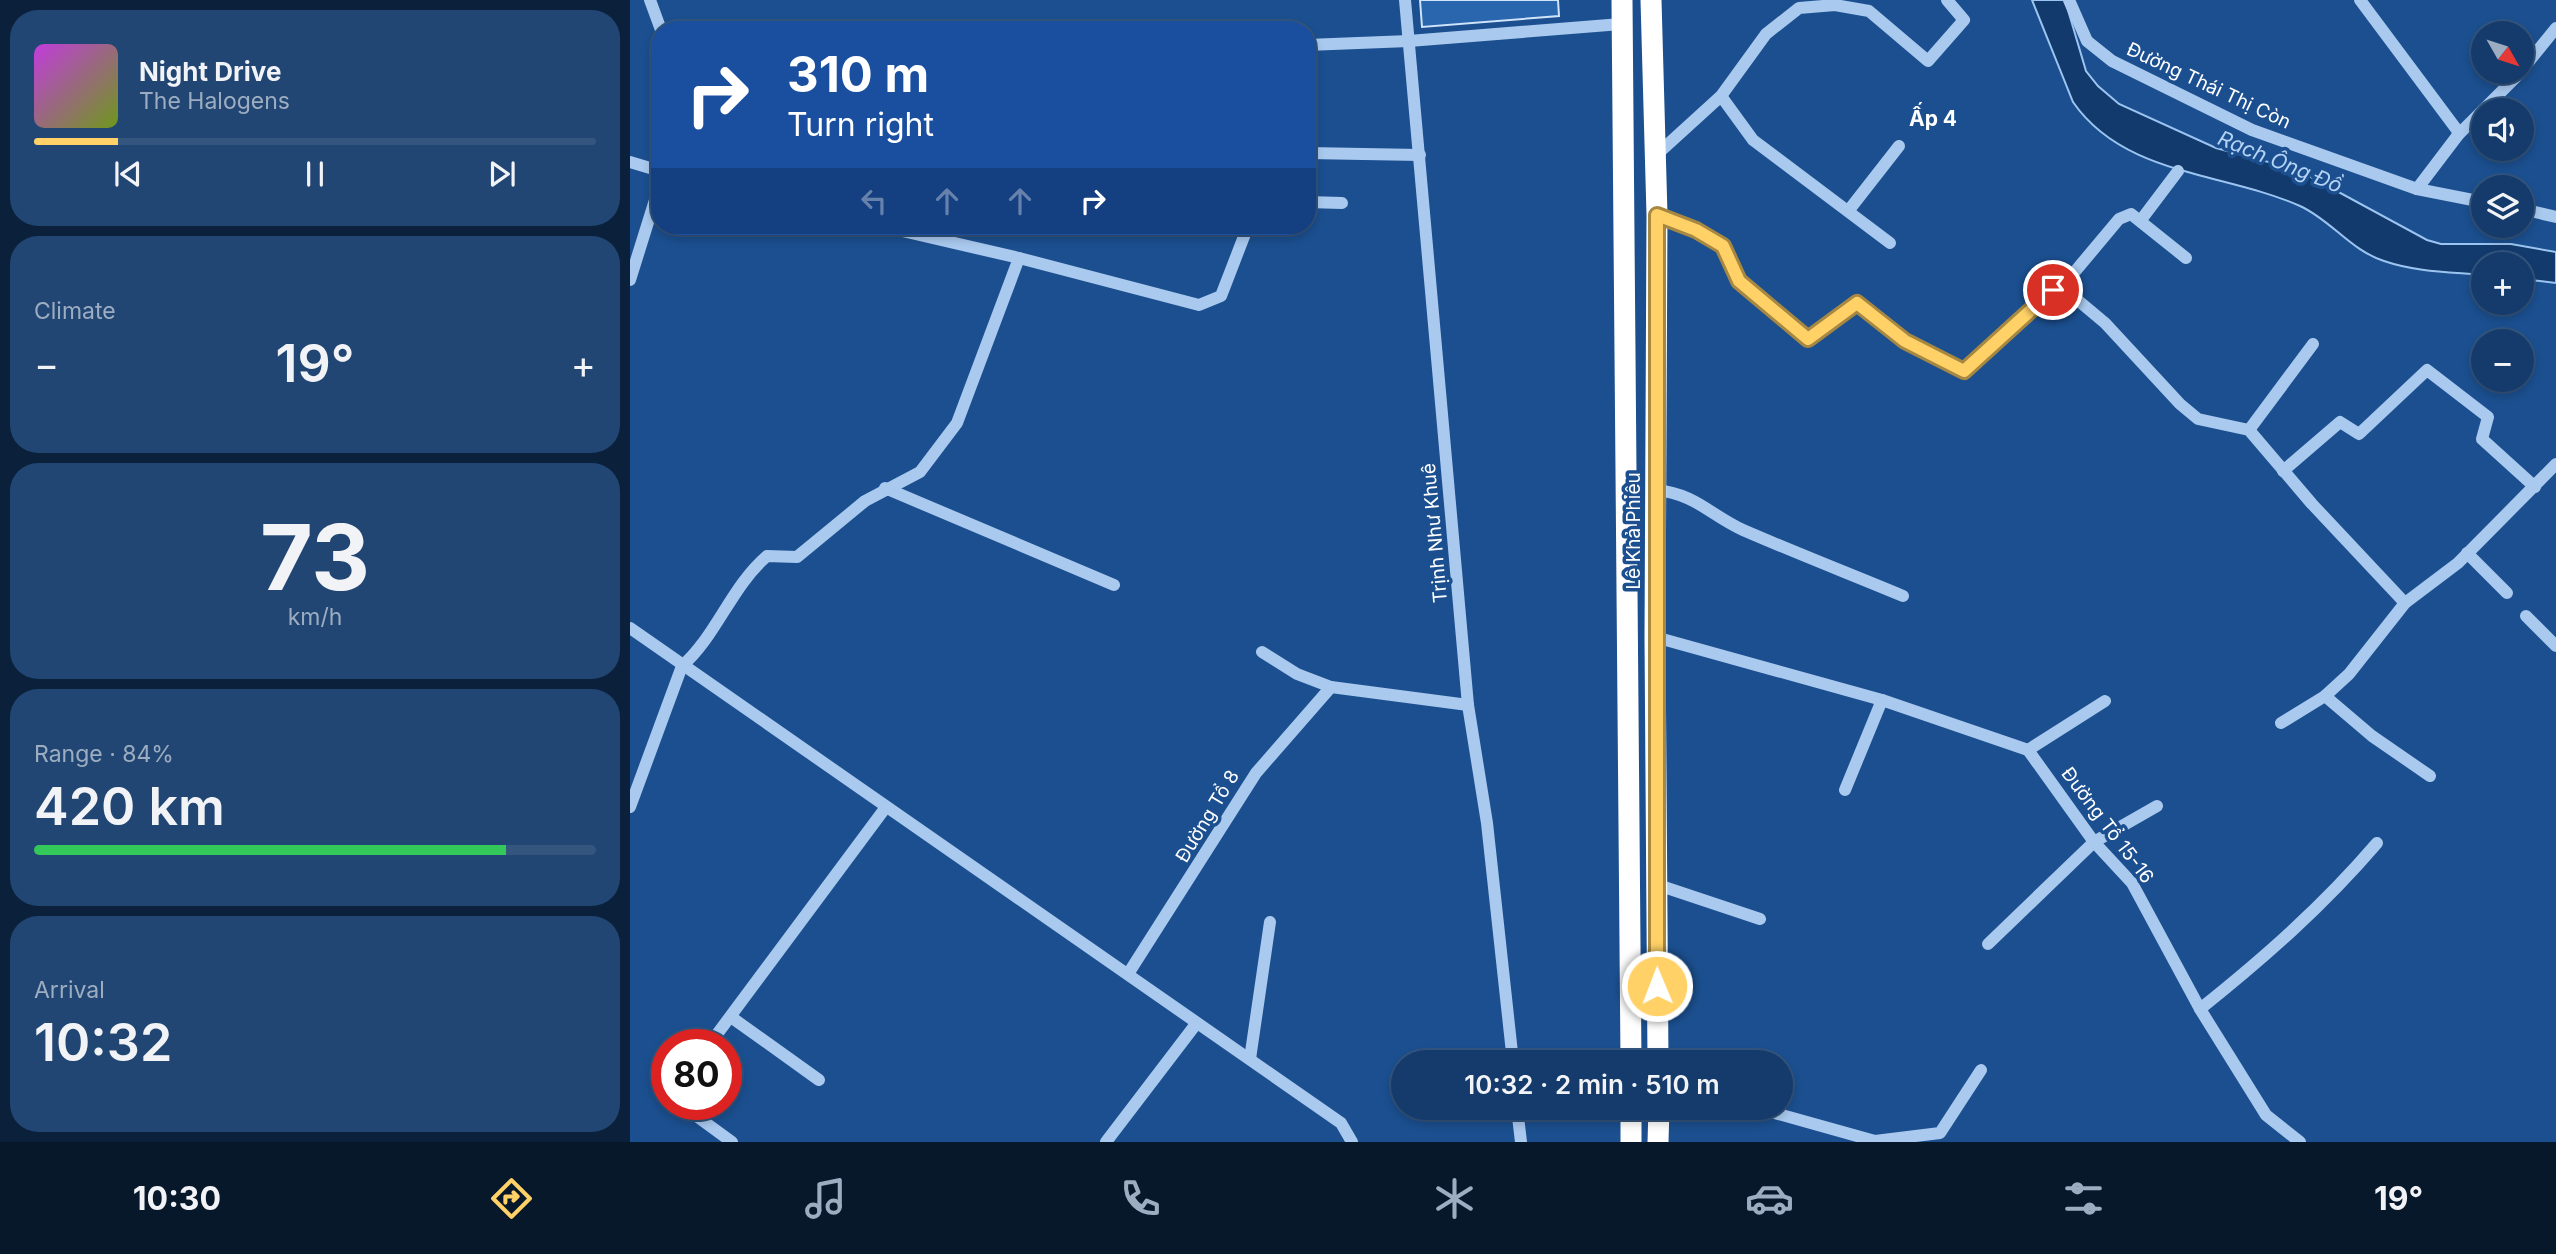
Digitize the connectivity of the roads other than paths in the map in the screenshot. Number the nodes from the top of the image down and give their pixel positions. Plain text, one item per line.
1 (650, 0) edge
2 (1405, 0) edge
3 (1622, 0) edge
4 (1651, 0) edge
5 (1947, 0) edge
6 (2069, 0) edge
7 (2361, 0) edge
8 (658, 21) edge
9 (1621, 24) junction
10 (2556, 28) edge
11 (1409, 41) junction
12 (1316, 44) edge
13 (2534, 55) edge
14 (2508, 84) edge
15 (1721, 96) junction
16 (2495, 98) edge
17 (2471, 122) edge
18 (2458, 135) junction
19 (1899, 146) dead end
20 (1316, 153) edge
21 (1420, 155) junction
22 (1654, 157) junction
23 (630, 162) edge
24 (651, 168) edge
25 (2178, 172) dead end
26 (2417, 189) junction
27 (2471, 200) edge
28 (1316, 202) edge
29 (1342, 203) dead end
30 (651, 204) edge
31 (1849, 210) junction
32 (2534, 212) edge
33 (1657, 215) junction
34 (2556, 217) edge
35 (2141, 220) junction
36 (920, 235) edge
37 (1244, 235) edge
38 (636, 238) edge
39 (1891, 243) dead end
40 (1019, 258) junction
41 (2186, 258) dead end
42 (630, 280) edge
43 (2062, 287) junction
44 (2313, 344) dead end
45 (2249, 430) junction
46 (2556, 464) edge
47 (2283, 471) junction
48 (2535, 487) junction
49 (885, 488) junction
50 (1656, 490) junction
51 (2467, 553) junction
52 (1114, 585) dead end
53 (2507, 593) dead end
54 (1903, 596) dead end
55 (2405, 603) junction
56 (2526, 616) dead end
57 (630, 628) edge
58 (1655, 637) junction
59 (2556, 646) edge
60 (1262, 652) dead end
61 (682, 666) junction
62 (1331, 687) junction
63 (2325, 696) junction
64 (1882, 700) junction
65 (2105, 701) dead end
66 (1468, 705) junction
67 (2281, 723) dead end
68 (2028, 750) junction
69 (2430, 776) dead end
70 (1845, 790) dead end
71 (2157, 806) dead end
72 (630, 807) edge
73 (886, 807) junction
74 (2094, 842) junction
75 (2377, 843) dead end
76 (1655, 884) junction
77 (1760, 919) dead end
78 (1270, 922) dead end
79 (1988, 944) dead end
80 (1129, 974) junction
81 (2200, 1009) junction
82 (731, 1017) junction
83 (1196, 1024) junction
84 (722, 1029) edge
85 (1512, 1050) edge
86 (1631, 1050) edge
87 (1658, 1050) edge
88 (1250, 1059) junction
89 (1982, 1070) dead end
90 (819, 1080) dead end
91 (1793, 1118) edge
92 (702, 1120) edge
93 (1518, 1120) edge
94 (1631, 1120) edge
95 (1659, 1120) edge
96 (732, 1142) edge
97 (1106, 1142) edge
98 (1352, 1142) edge
99 (1521, 1142) edge
100 (1632, 1142) edge
101 (1658, 1142) edge
102 (2300, 1142) edge

1 - 8 street
2 - 11 street, Trịnh Như Khuê
3 - 9 highway, Lê Khả Phiêu
4 - 22 highway, Lê Khả Phiêu
5 - 15 street
6 - 26 street, Đường Thái Thị Còn
7 - 18 street
9 - 11 street
9 - 86 highway, Lê Khả Phiêu
10 - 13 street
11 - 12 street
11 - 21 street, Trịnh Như Khuê
14 - 16 street
15 - 22 street
15 - 31 street
17 - 18 street
18 - 26 street
19 - 31 street
20 - 21 street
21 - 66 street, Trịnh Như Khuê
22 - 33 highway, Lê Khả Phiêu
23 - 24 street
25 - 35 street
26 - 27 street, Đường Thái Thị Còn
28 - 29 street
30 - 38 street
31 - 39 street
32 - 34 street
33 - 43 street
33 - 50 highway, Lê Khả Phiêu
35 - 41 street
35 - 43 street
36 - 40 street
37 - 40 street
38 - 42 street
40 - 49 street
43 - 45 street
44 - 45 street
45 - 47 street
46 - 48 street
47 - 48 street
47 - 55 street
48 - 51 street
49 - 52 street
49 - 61 street
50 - 54 street
50 - 58 highway, Lê Khả Phiêu
51 - 53 street
51 - 55 street
55 - 63 street
56 - 59 street
57 - 61 street
58 - 64 street
58 - 76 highway, Lê Khả Phiêu
60 - 62 street
61 - 72 street
61 - 73 street
62 - 66 street
62 - 80 street, Đường Tổ 8
63 - 67 street
63 - 69 street
64 - 68 street
64 - 70 street
65 - 68 street
66 - 85 street, Trịnh Như Khuê
68 - 74 street, Đường Tổ 15-16
71 - 74 street
73 - 80 street
73 - 82 street
74 - 79 street
74 - 81 street, Đường Tổ 15-16
75 - 81 street
76 - 77 street
76 - 87 highway, Lê Khả Phiêu
78 - 88 street
80 - 83 street
81 - 102 street, Đường Tổ 15-16
82 - 84 street
82 - 90 street
83 - 88 street
83 - 97 street
88 - 98 street
89 - 91 street
92 - 96 street
93 - 99 street
94 - 100 highway
95 - 101 highway

